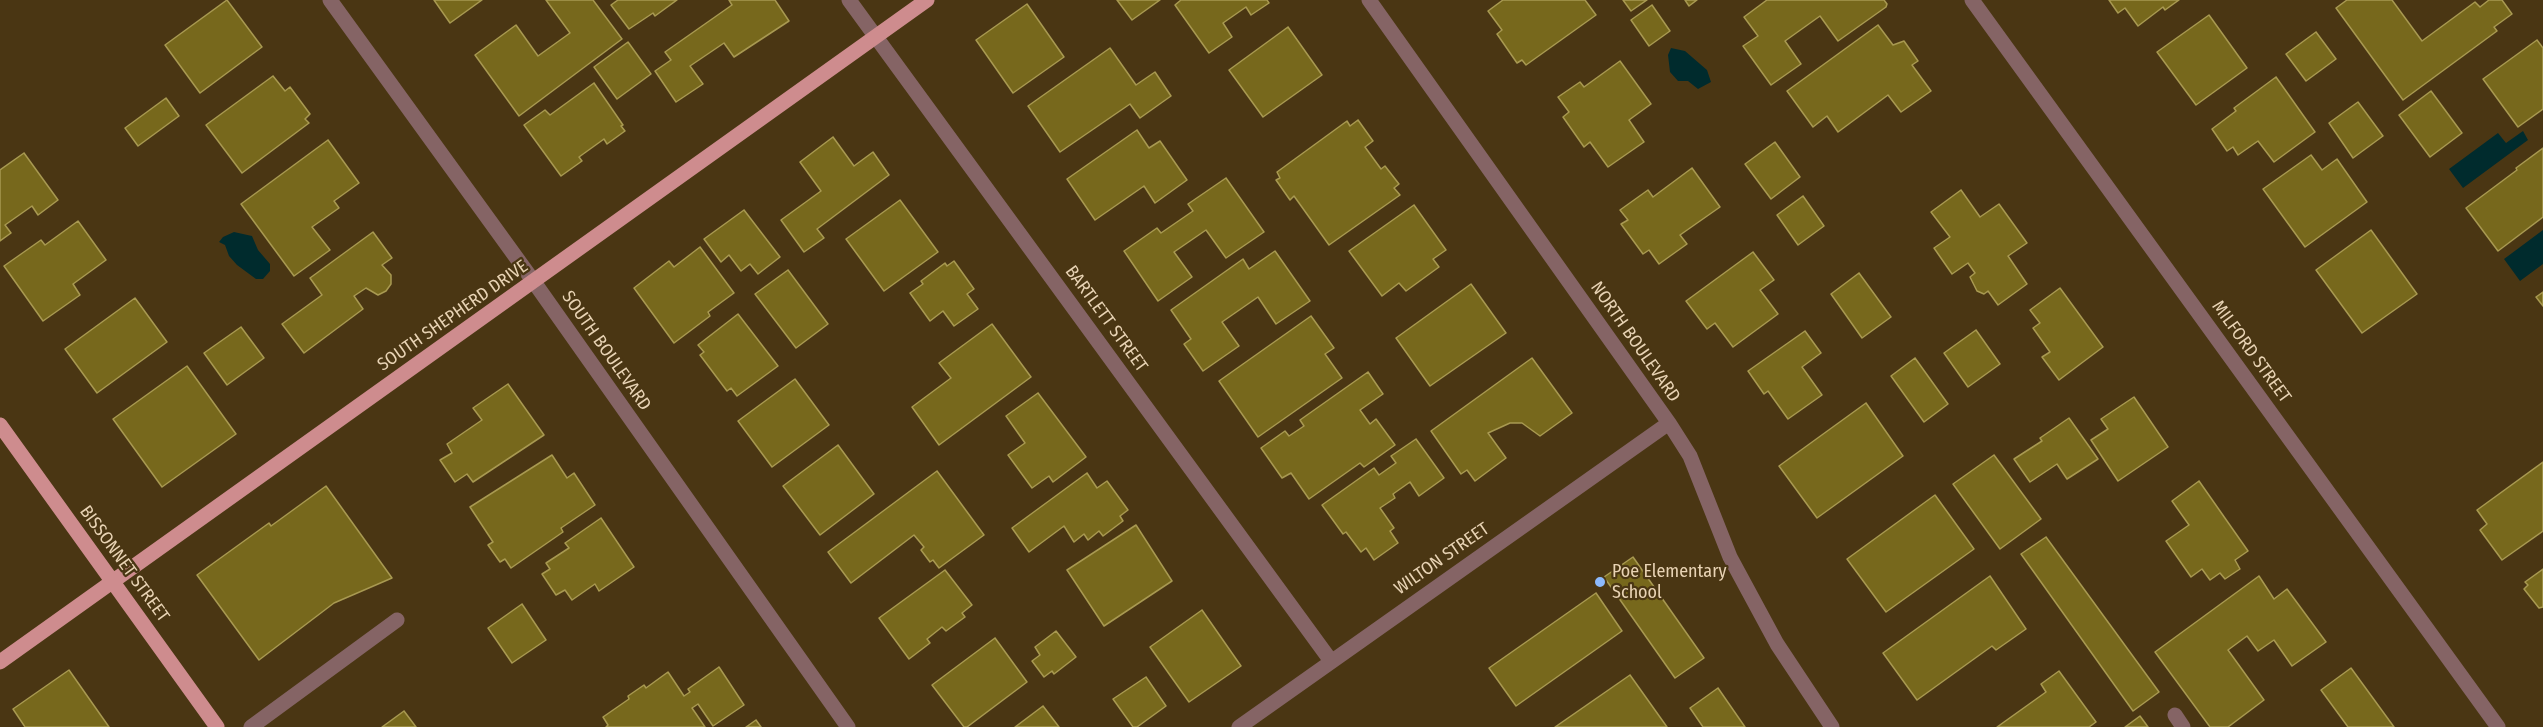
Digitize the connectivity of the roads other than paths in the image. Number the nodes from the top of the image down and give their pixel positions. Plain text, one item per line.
1 (330, 0) edge
2 (849, 0) edge
3 (927, 0) edge
4 (1369, 0) edge
5 (1972, 0) edge
6 (875, 37) junction
7 (534, 282) junction
8 (1669, 423) junction
9 (0, 425) edge
10 (112, 581) junction
11 (397, 620) dead end
12 (1331, 661) junction
13 (0, 662) edge
14 (217, 727) edge
15 (251, 727) edge
16 (848, 727) edge
17 (1239, 727) edge
18 (1832, 727) edge
19 (2498, 727) edge

1 - 7 street, SOUTH BOULEVARD
2 - 6 street, BARTLETT STREET
3 - 6 main road, SOUTH SHEPHERD DRIVE
4 - 8 street, NORTH BOULEVARD
5 - 19 street, MILFORD STREET
6 - 7 main road, SOUTH SHEPHERD DRIVE
6 - 12 street, BARTLETT STREET
7 - 10 main road, SOUTH SHEPHERD DRIVE
7 - 16 street, SOUTH BOULEVARD
8 - 12 street, WILTON STREET
8 - 18 street, NORTH BOULEVARD
9 - 10 main road, BISSONNET STREET
10 - 13 main road, SOUTH SHEPHERD DRIVE
10 - 14 main road, BISSONNET STREET
11 - 15 street
12 - 17 street, WILTON STREET

